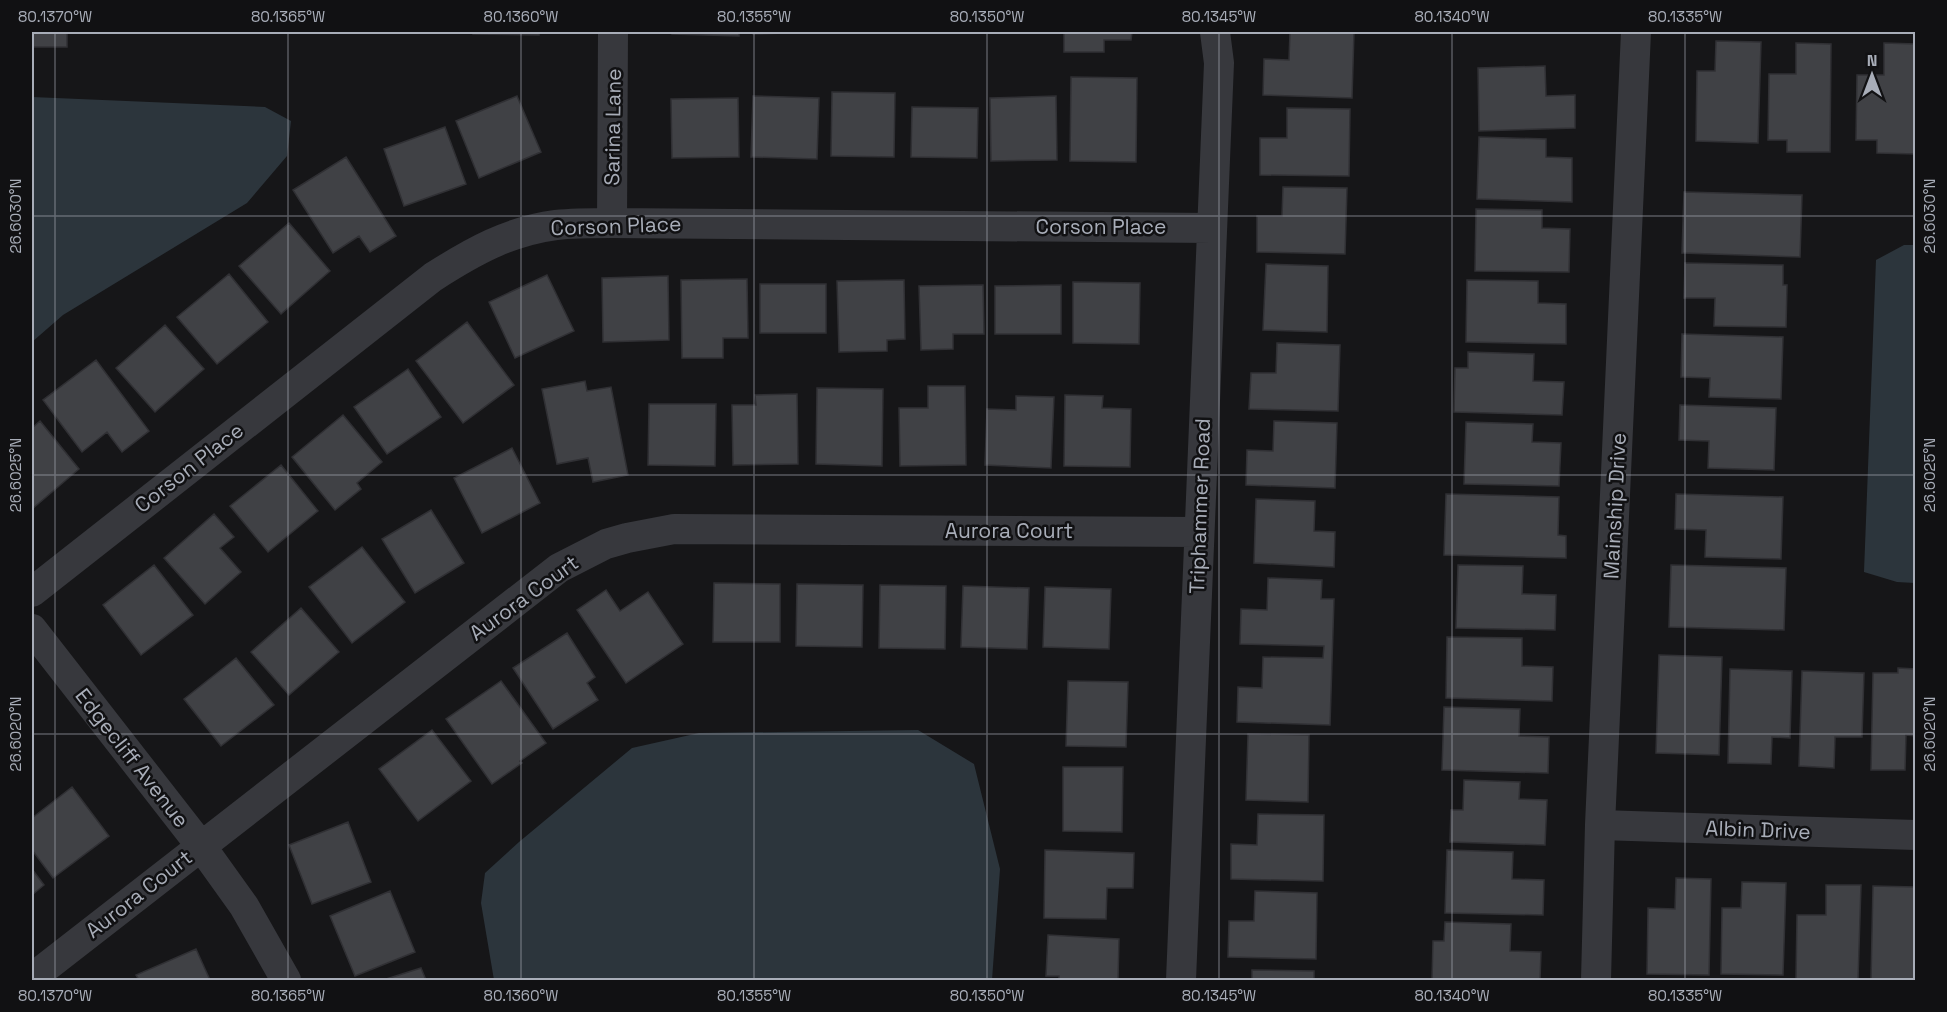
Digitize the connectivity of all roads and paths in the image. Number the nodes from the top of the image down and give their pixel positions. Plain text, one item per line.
1 (613, 32) edge
2 (1215, 32) edge
3 (1636, 32) edge
4 (612, 223) junction
5 (1212, 228) junction
6 (1199, 532) junction
7 (32, 592) edge
8 (32, 629) edge
9 (1600, 825) junction
10 (1916, 835) edge
11 (201, 846) junction
12 (32, 978) edge
13 (286, 981) edge
14 (1181, 981) edge
15 (1596, 981) edge

1 - 4 street, Sarina Lane
2 - 5 street, Triphammer Road
3 - 9 street, Mainship Drive
4 - 5 street, Corson Place
4 - 7 street, Corson Place
5 - 6 street, Triphammer Road
6 - 11 street, Aurora Court
6 - 14 street, Triphammer Road
8 - 11 street, Edgecliff Avenue
9 - 10 street, Albin Drive
9 - 15 street, Mainship Drive
11 - 12 street, Aurora Court
11 - 13 street, Edgecliff Avenue

